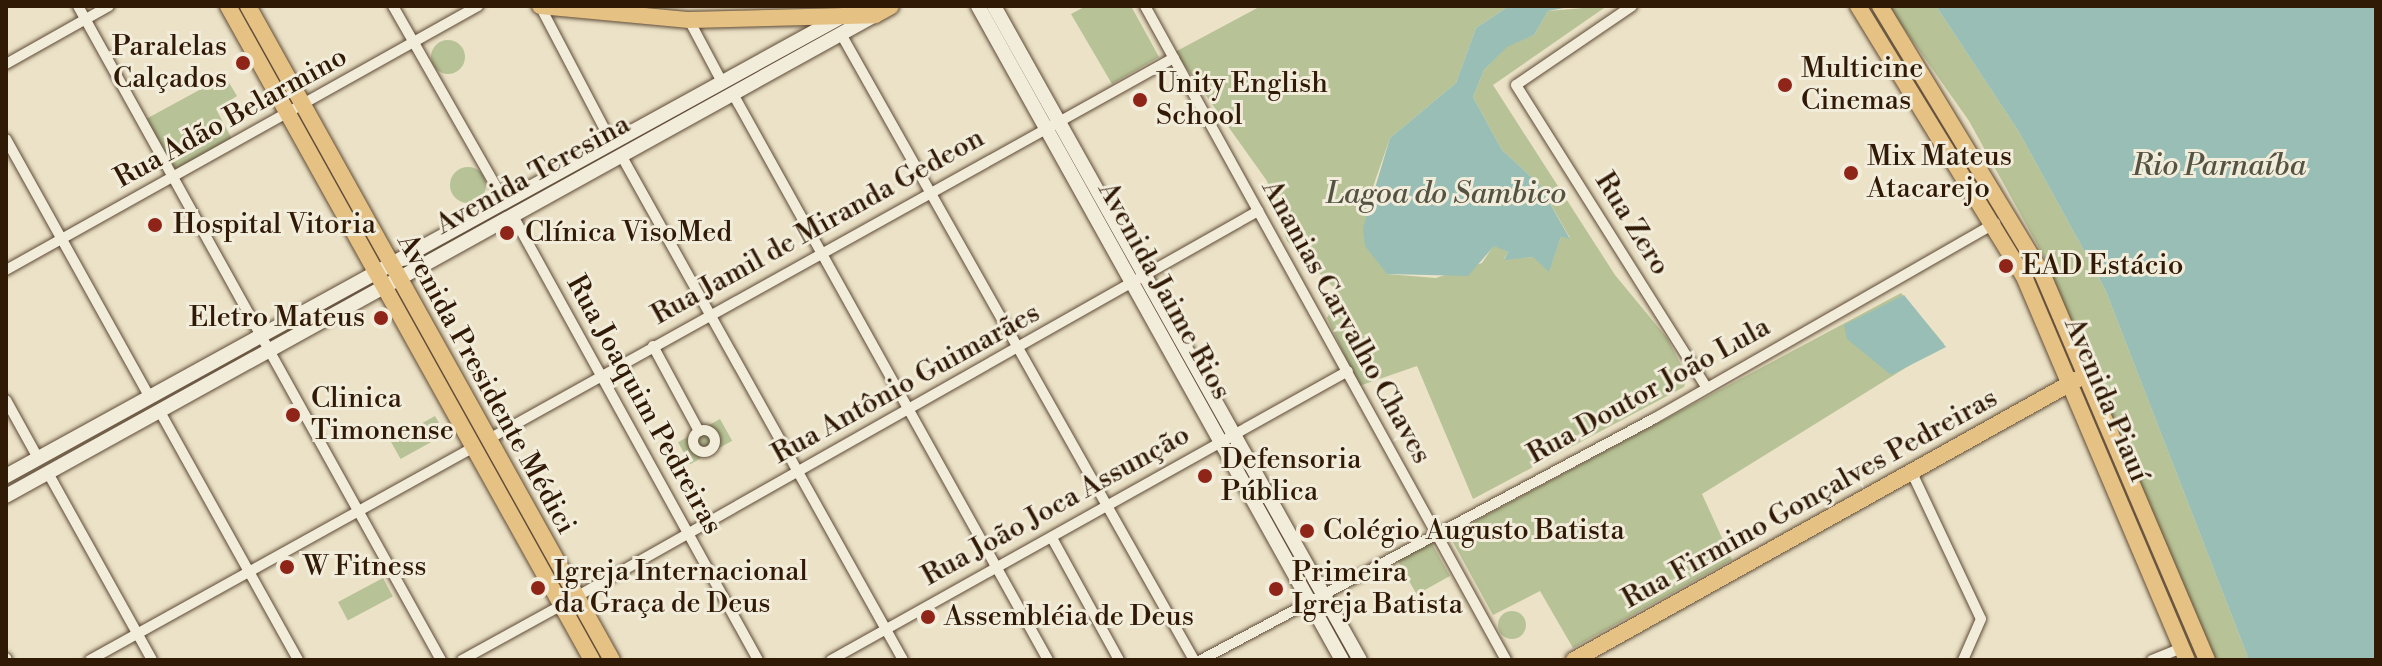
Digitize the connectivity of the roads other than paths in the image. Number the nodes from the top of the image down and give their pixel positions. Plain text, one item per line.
1 (78, 6) edge
2 (109, 6) edge
3 (228, 6) edge
4 (248, 6) edge
5 (393, 6) edge
6 (478, 6) edge
7 (540, 6) edge
8 (891, 6) edge
9 (978, 6) edge
10 (994, 6) edge
11 (1145, 6) edge
12 (1632, 6) edge
13 (1858, 6) edge
14 (1880, 6) edge
15 (868, 10) edge
16 (747, 12) edge
17 (844, 15) junction
18 (85, 19) junction
19 (689, 20) junction
20 (841, 34) junction
21 (413, 44) junction
22 (1174, 58) junction
23 (6, 64) edge
24 (722, 82) junction
25 (733, 94) junction
26 (295, 110) junction
27 (687, 110) junction
28 (1058, 120) junction
29 (1044, 128) junction
30 (6, 139) edge
31 (612, 143) junction
32 (621, 155) junction
33 (570, 165) junction
34 (174, 178) junction
35 (579, 179) junction
36 (933, 191) junction
37 (505, 202) junction
38 (1258, 211) junction
39 (513, 216) junction
40 (1995, 223) junction
41 (61, 240) junction
42 (821, 253) junction
43 (6, 270) edge
44 (1145, 275) junction
45 (386, 276) junction
46 (1130, 284) junction
47 (710, 315) junction
48 (2053, 317) junction
49 (264, 336) junction
50 (653, 346) junction
51 (273, 349) junction
52 (1018, 349) junction
53 (1348, 371) junction
54 (600, 377) junction
55 (2079, 378) junction
56 (1707, 388) junction
57 (149, 396) junction
58 (6, 400) edge
59 (159, 410) junction
60 (909, 411) junction
61 (699, 431) dead end
62 (82, 432) junction
63 (1234, 434) junction
64 (1219, 442) junction
65 (481, 444) junction
66 (92, 449) junction
67 (38, 458) junction
68 (48, 473) junction
69 (798, 473) junction
70 (1912, 473) junction
71 (6, 476) edge
72 (6, 496) edge
73 (1108, 506) junction
74 (1276, 508) junction
75 (359, 512) junction
76 (1262, 516) junction
77 (1433, 531) junction
78 (688, 535) junction
79 (1052, 538) junction
80 (998, 568) junction
81 (249, 573) junction
82 (1314, 596) junction
83 (569, 601) junction
84 (885, 628) junction
85 (137, 634) junction
86 (1969, 650) junction
87 (2184, 654) edge
88 (90, 660) edge
89 (152, 660) edge
90 (298, 660) edge
91 (441, 660) edge
92 (462, 660) edge
93 (592, 660) edge
94 (612, 660) edge
95 (758, 660) edge
96 (831, 660) edge
97 (903, 660) edge
98 (1048, 660) edge
99 (1119, 660) edge
100 (1194, 660) edge
101 (1201, 660) edge
102 (1342, 660) edge
103 (1360, 660) edge
104 (1506, 660) edge
105 (1574, 660) edge
106 (1963, 660) edge
107 (1979, 660) edge
108 (2152, 660) edge
109 (2207, 660) edge

1 - 18 street
2 - 18 street
3 - 26 main road, Avenida Presidente Médici
4 - 26 main road, Avenida Presidente Médici
5 - 21 street
6 - 21 street, Rua Adão Belarmino
7 - 19 main road
7 - 31 street
8 - 15 main road
9 - 29 main road, Avenida Jaime Rios
10 - 28 main road, Avenida Jaime Rios
11 - 22 street, Ananias Carvalho Chaves
12 - 56 street, Rua Zero
13 - 40 main road, Avenida Piauí
14 - 48 main road, Avenida Piauí
15 - 17 main road
15 - 20 main road, Avenida Teresina
16 - 17 main road
16 - 19 main road
17 - 24 main road, Avenida Teresina
18 - 23 street
18 - 34 street
19 - 24 street
20 - 25 main road, Avenida Teresina
20 - 36 street
21 - 26 street, Rua Adão Belarmino
21 - 37 street
22 - 28 street, Rua Jamil de Miranda Gedeon
22 - 38 street, Ananias Carvalho Chaves
24 - 27 main road, Avenida Teresina
25 - 27 main road, Avenida Teresina
25 - 42 street
26 - 34 street, Rua Adão Belarmino
26 - 45 main road, Avenida Presidente Médici
27 - 31 main road, Avenida Teresina
27 - 32 main road, Avenida Teresina
28 - 29 street, Rua Jamil de Miranda Gedeon
28 - 44 main road, Avenida Jaime Rios
29 - 36 street, Rua Jamil de Miranda Gedeon
29 - 46 main road, Avenida Jaime Rios
30 - 41 street
31 - 33 main road, Avenida Teresina
32 - 35 main road, Avenida Teresina
32 - 47 street
33 - 35 main road
33 - 37 main road, Avenida Teresina
34 - 41 street, Rua Adão Belarmino
34 - 49 street
35 - 39 main road, Avenida Teresina
36 - 42 street, Rua Jamil de Miranda Gedeon
36 - 52 street
37 - 45 main road, Avenida Teresina
38 - 44 street, Rua Antônio Guimarães
38 - 53 street, Ananias Carvalho Chaves
39 - 45 main road, Avenida Teresina
39 - 54 street, Rua Joaquim Pedreiras
40 - 48 main road, Avenida Piauí
40 - 56 street, Rua Doutor João Lula
41 - 43 street, Rua Adão Belarmino
41 - 57 street
42 - 47 street, Rua Jamil de Miranda Gedeon
42 - 60 street
44 - 46 street, Rua Antônio Guimarães
44 - 63 main road, Avenida Jaime Rios
45 - 49 main road, Avenida Teresina
45 - 51 main road, Avenida Teresina
45 - 65 main road, Avenida Presidente Médici
46 - 52 street, Rua Antônio Guimarães
46 - 64 main road, Avenida Jaime Rios
47 - 50 street, Rua Jamil de Miranda Gedeon
47 - 69 street
48 - 55 main road, Avenida Piauí
49 - 51 street
49 - 57 main road, Avenida Teresina
50 - 54 street, Rua Jamil de Miranda Gedeon
50 - 61 street
51 - 59 main road, Avenida Teresina
51 - 75 street
52 - 60 street, Rua Antônio Guimarães
52 - 73 street
53 - 63 street, Rua João Joca Assunção
53 - 77 street, Ananias Carvalho Chaves
54 - 65 street, Rua Jamil de Miranda Gedeon
54 - 78 street, Rua Joaquim Pedreiras
55 - 70 main road, Rua Firmino Gonçalves Pedreiras
55 - 87 main road, Avenida Piauí
55 - 109 main road, Avenida Piauí
56 - 77 street, Rua Doutor João Lula
57 - 62 main road, Avenida Teresina
58 - 67 street
59 - 66 main road, Avenida Teresina
59 - 81 street
60 - 69 street, Rua Antônio Guimarães
60 - 80 street
62 - 66 main road
62 - 67 main road, Avenida Teresina
63 - 64 street, Rua João Joca Assunção
63 - 74 main road, Avenida Jaime Rios
64 - 73 street, Rua João Joca Assunção
64 - 76 main road, Avenida Jaime Rios
65 - 75 street, Rua Jamil de Miranda Gedeon
65 - 83 main road, Avenida Presidente Médici
66 - 68 main road, Avenida Teresina
67 - 71 main road, Avenida Teresina
68 - 72 main road, Avenida Teresina
68 - 85 street
69 - 78 street, Rua Antônio Guimarães
69 - 84 street
70 - 86 street
70 - 105 main road, Rua Firmino Gonçalves Pedreiras
73 - 79 street, Rua João Joca Assunção
73 - 100 street
74 - 76 main road
74 - 82 main road, Avenida Jaime Rios
75 - 81 street, Rua Jamil de Miranda Gedeon
75 - 91 street
76 - 82 main road, Avenida Jaime Rios
77 - 82 street, Rua Doutor João Lula
77 - 104 street, Ananias Carvalho Chaves
78 - 83 street, Rua Antônio Guimarães
78 - 95 street, Rua Joaquim Pedreiras
79 - 80 street, Rua João Joca Assunção
79 - 99 street
80 - 84 street, Rua João Joca Assunção
80 - 98 street
81 - 85 street, Rua Jamil de Miranda Gedeon
81 - 90 street
82 - 101 street, Rua Doutor João Lula
82 - 102 main road, Avenida Jaime Rios
82 - 103 main road, Avenida Jaime Rios
83 - 92 street, Rua Antônio Guimarães
83 - 93 main road, Avenida Presidente Médici
83 - 94 main road, Avenida Presidente Médici
84 - 96 street, Rua João Joca Assunção
84 - 97 street
85 - 88 street, Rua Jamil de Miranda Gedeon
85 - 89 street
86 - 106 street
86 - 107 street
87 - 108 street

